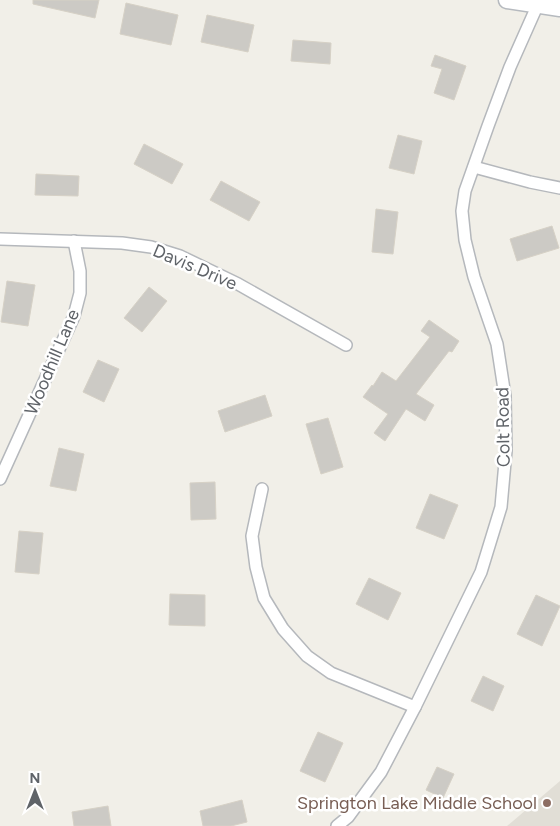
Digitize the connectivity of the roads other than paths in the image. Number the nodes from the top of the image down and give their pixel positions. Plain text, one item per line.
1 (507, 0) edge
2 (538, 4) junction
3 (560, 8) edge
4 (474, 167) junction
5 (560, 188) edge
6 (0, 239) edge
7 (74, 240) junction
8 (346, 345) dead end
9 (0, 479) edge
10 (262, 489) dead end
11 (415, 707) junction
12 (337, 826) edge

1 - 2 main road
2 - 3 main road
2 - 4 street, Colt Road
4 - 5 street
4 - 11 street, Colt Road
6 - 7 street, Davis Drive
7 - 8 street, Davis Drive
7 - 9 street, Woodhill Lane
10 - 11 street
11 - 12 street, Colt Road

